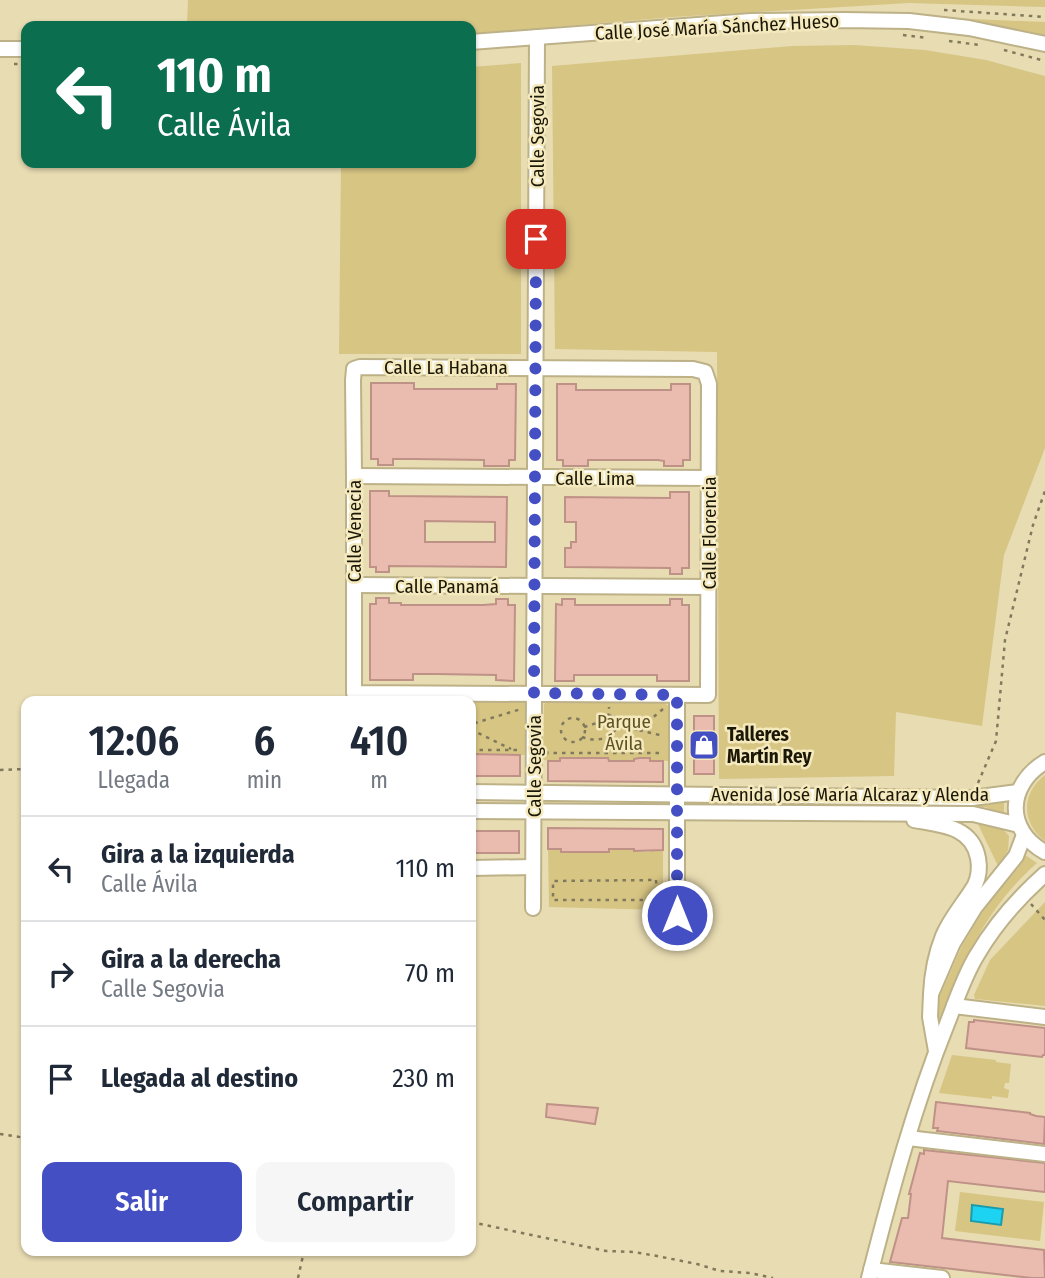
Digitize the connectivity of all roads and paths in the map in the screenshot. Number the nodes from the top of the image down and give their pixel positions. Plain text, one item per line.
1 (895, 34) dead end
2 (537, 37) junction
3 (933, 39) dead end
4 (943, 40) dead end
5 (476, 42) edge
6 (1045, 44) edge
7 (986, 47) dead end
8 (0, 48) edge
9 (21, 49) edge
10 (997, 49) dead end
11 (1045, 61) edge
12 (536, 368) junction
13 (354, 369) joint
14 (705, 372) joint
15 (354, 476) junction
16 (535, 477) junction
17 (709, 478) junction
18 (1045, 491) edge
19 (354, 585) junction
20 (535, 586) junction
21 (708, 587) junction
22 (518, 693) junction
23 (534, 693) junction
24 (608, 694) junction
25 (677, 695) junction
26 (378, 696) edge
27 (444, 696) edge
28 (663, 709) dead end
29 (609, 714) junction
30 (476, 723) edge
31 (584, 727) junction
32 (617, 728) junction
33 (638, 730) junction
34 (476, 732) edge
35 (664, 736) dead end
36 (582, 737) junction
37 (476, 750) edge
38 (512, 750) junction
39 (521, 750) dead end
40 (547, 753) dead end
41 (664, 753) dead end
42 (1045, 762) edge
43 (21, 769) edge
44 (0, 770) edge
45 (476, 792) edge
46 (1018, 792) junction
47 (534, 793) junction
48 (676, 794) junction
49 (972, 798) junction
50 (476, 811) edge
51 (534, 811) junction
52 (676, 812) junction
53 (881, 813) junction
54 (1022, 830) junction
55 (1045, 852) edge
56 (533, 867) junction
57 (476, 868) edge
58 (1045, 874) edge
59 (656, 880) joint
60 (1022, 895) junction
61 (533, 908) dead end
62 (677, 915) dead end
63 (1045, 920) edge
64 (932, 994) junction
65 (954, 1006) junction
66 (1045, 1017) edge
67 (936, 1051) junction
68 (0, 1135) edge
69 (21, 1137) edge
70 (908, 1138) junction
71 (1045, 1154) edge
72 (476, 1223) edge
73 (303, 1256) edge
74 (870, 1274) edge
75 (298, 1278) edge
76 (773, 1278) edge
77 (942, 1278) edge

1 - 3 path
2 - 5 street, Calle José María Sánchez Hueso
2 - 6 street, Calle José María Sánchez Hueso
2 - 12 street, Calle Segovia
4 - 7 path
8 - 9 street
10 - 11 path
12 - 13 street, Calle La Habana
12 - 14 street, Calle La Habana
12 - 16 street, Calle Segovia
13 - 15 street, Calle Venecia
14 - 17 street, Calle Florencia
15 - 16 street, Calle Lima
15 - 19 street, Calle Venecia
16 - 17 street, Calle Lima
16 - 20 street, Calle Segovia
17 - 21 street, Calle Florencia
18 - 49 path
19 - 20 street, Calle Panamá
19 - 26 street, Calle Venecia
20 - 21 street, Calle Panamá
20 - 23 street, Calle Segovia
21 - 25 street, Calle Florencia
22 - 23 street
22 - 27 street
22 - 30 path
23 - 24 street
23 - 47 street, Calle Segovia
24 - 25 street
24 - 29 path
25 - 48 street
28 - 33 path
29 - 31 path
29 - 32 path
31 - 36 path
31 - 36 path
32 - 33 path
32 - 36 path
33 - 35 path
34 - 38 path
37 - 38 path
38 - 39 path
40 - 41 path
42 - 46 street
43 - 44 path
45 - 47 street, Avenida José María Alcaraz y Alenda
46 - 49 street, Avenida José María Alcaraz y Alenda
46 - 54 street
47 - 48 street, Avenida José María Alcaraz y Alenda
47 - 51 street, Calle Segovia
48 - 49 street, Avenida José María Alcaraz y Alenda
48 - 52 street
50 - 51 street, Avenida José María Alcaraz y Alenda
51 - 52 street, Avenida José María Alcaraz y Alenda
51 - 56 street, Calle Segovia
52 - 53 street, Avenida José María Alcaraz y Alenda
52 - 62 street
53 - 54 street, Avenida José María Alcaraz y Alenda
53 - 64 street, Avenida José María Alcaraz y Alenda
54 - 55 street
54 - 64 street
56 - 57 street
56 - 61 street, Calle Segovia
58 - 60 street
59 - 59 path
60 - 63 path
60 - 65 street
64 - 67 street, Avenida José María Alcaraz y Alenda
65 - 66 street
65 - 67 street
67 - 70 street
68 - 69 path
70 - 71 street
70 - 74 street
72 - 76 path
73 - 75 path
74 - 77 street

